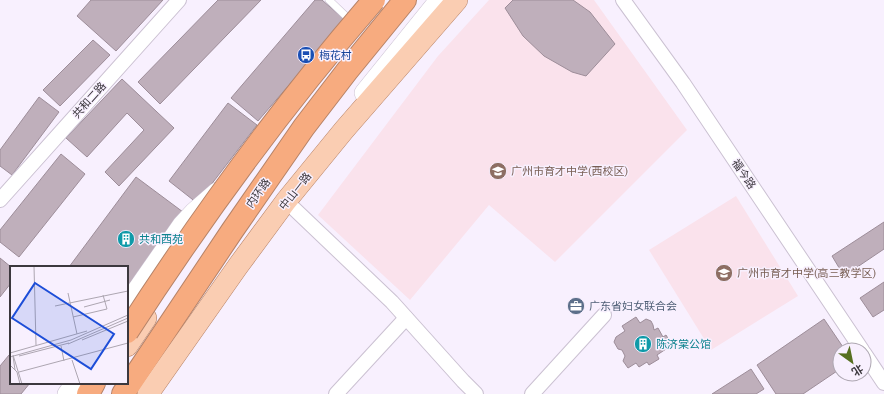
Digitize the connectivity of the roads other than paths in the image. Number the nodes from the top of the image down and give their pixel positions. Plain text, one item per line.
1 (179, 0) edge
2 (329, 0) edge
3 (374, 0) edge
4 (383, 0) edge
5 (404, 0) edge
6 (439, 0) edge
7 (457, 0) edge
8 (623, 0) edge
9 (359, 29) junction
10 (318, 162) junction
11 (246, 173) junction
12 (0, 200) edge
13 (286, 201) junction
14 (128, 303) edge
15 (604, 315) dead end
16 (406, 318) junction
17 (128, 331) edge
18 (857, 342) edge
19 (128, 345) edge
20 (872, 365) edge
21 (884, 383) edge
22 (90, 388) edge
23 (67, 394) edge
24 (122, 394) edge
25 (148, 394) edge
26 (336, 394) edge
27 (476, 394) edge
28 (532, 394) edge

1 - 12 street, 共和二路
2 - 9 lane
3 - 17 highway, bridge
4 - 9 main road
5 - 24 highway, 内环路
6 - 10 main road
7 - 10 main road, 中山一路
8 - 18 street, 福今路
9 - 11 main road
10 - 13 main road, 中山一路
11 - 14 main road
11 - 19 main road
13 - 16 street
13 - 25 main road, 中山一路
15 - 28 street
16 - 26 street
16 - 27 street
20 - 21 street
22 - 23 main road

